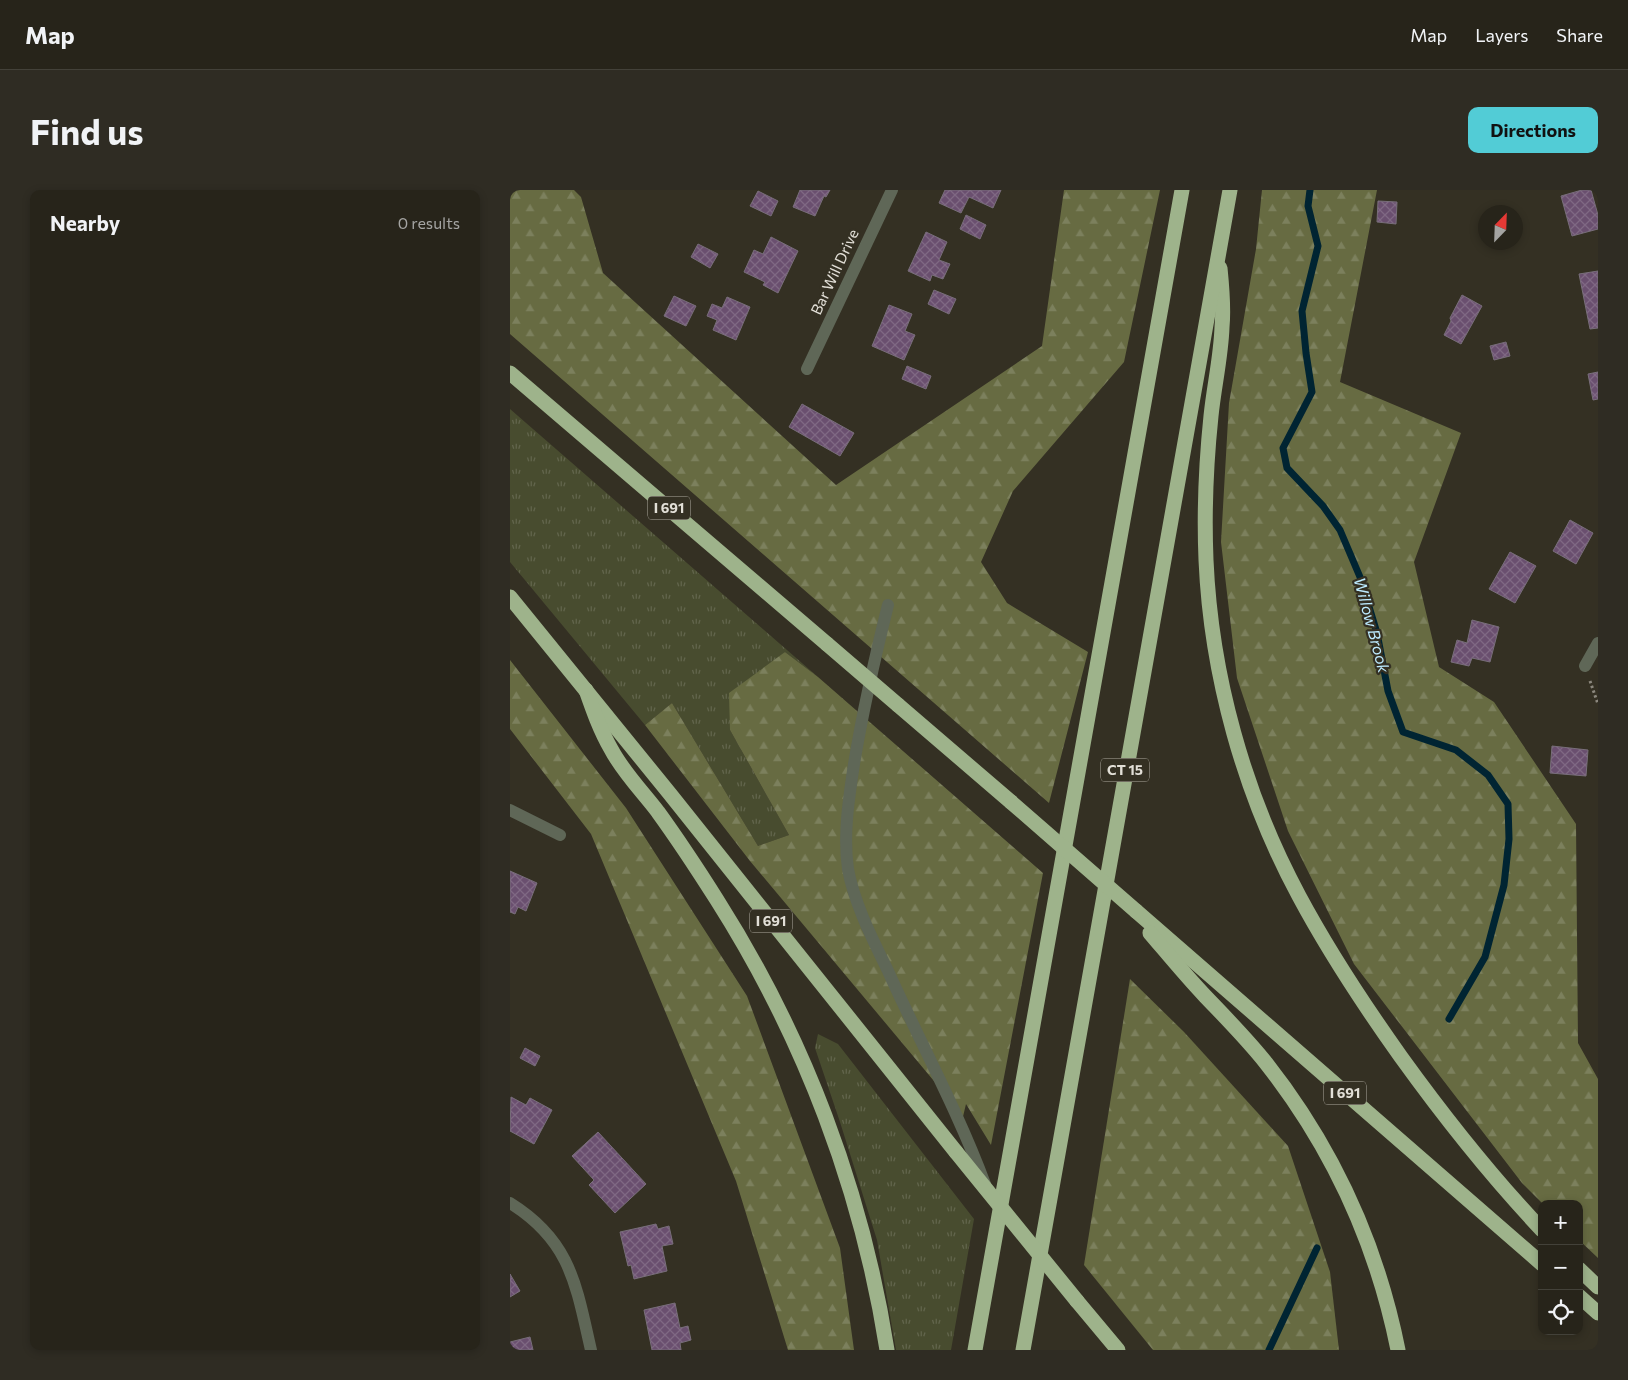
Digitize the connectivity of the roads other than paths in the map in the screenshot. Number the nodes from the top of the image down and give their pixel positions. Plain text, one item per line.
1 (892, 190) edge
2 (1182, 190) edge
3 (1230, 190) edge
4 (1218, 252) junction
5 (807, 369) dead end
6 (510, 373) edge
7 (510, 598) edge
8 (888, 605) dead end
9 (1598, 643) edge
10 (1585, 666) road end
11 (586, 690) junction
12 (510, 810) edge
13 (560, 835) dead end
14 (1148, 925) junction
15 (988, 1192) junction
16 (510, 1203) edge
17 (1538, 1226) edge
18 (1538, 1261) edge
19 (1583, 1273) edge
20 (1598, 1286) edge
21 (1583, 1300) edge
22 (1598, 1313) edge
23 (592, 1350) edge
24 (887, 1350) edge
25 (975, 1350) edge
26 (1023, 1350) edge
27 (1118, 1350) edge
28 (1398, 1350) edge

1 - 5 street, Bar Will Drive
2 - 25 highway, CT 15
3 - 4 highway, CT 15
4 - 17 highway
4 - 26 highway, CT 15
6 - 14 highway, I 691, bridge
7 - 11 highway, I 691
8 - 15 street, bridge
9 - 10 street
11 - 15 highway, I 691, bridge
11 - 24 highway
12 - 13 street
14 - 18 highway, I 691
14 - 28 highway
15 - 27 highway, I 691, bridge
16 - 23 street
19 - 20 highway
21 - 22 highway

